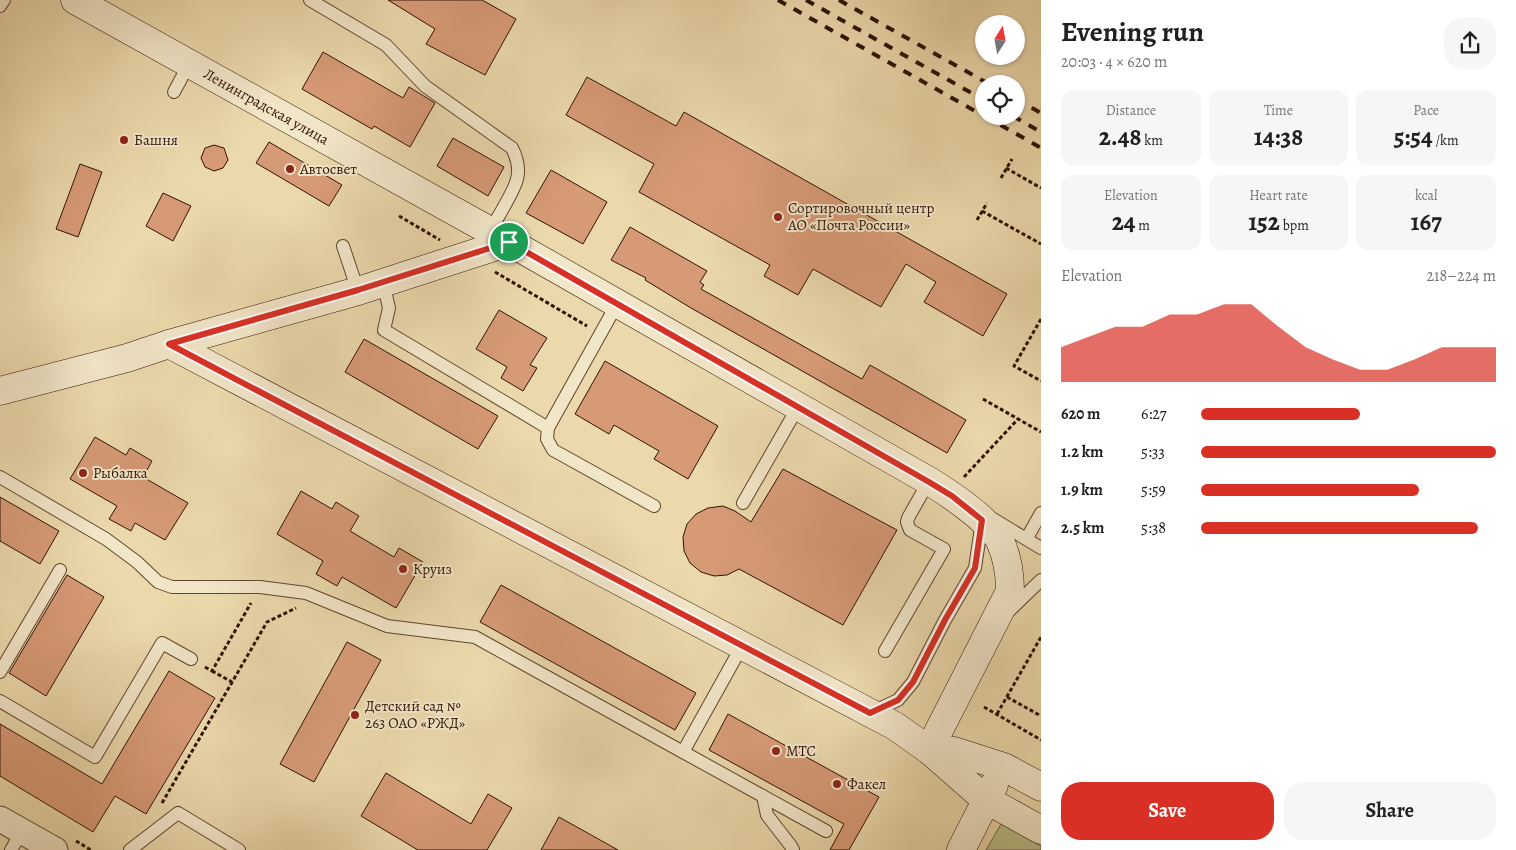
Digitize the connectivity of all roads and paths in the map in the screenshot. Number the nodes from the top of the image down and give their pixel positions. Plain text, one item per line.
1 (4, 0) edge
2 (75, 0) edge
3 (310, 0) edge
4 (0, 6) edge
5 (189, 64) junction
6 (174, 92) dead end
7 (1012, 159) dead end
8 (1006, 168) junction
9 (1001, 178) dead end
10 (1041, 188) edge
11 (987, 203) dead end
12 (982, 211) junction
13 (399, 216) dead end
14 (977, 220) dead end
15 (500, 237) junction
16 (1041, 244) edge
17 (342, 246) dead end
18 (466, 255) junction
19 (370, 286) junction
20 (617, 304) junction
21 (1041, 319) edge
22 (600, 334) junction
23 (169, 344) junction
24 (1041, 381) edge
25 (0, 391) edge
26 (983, 399) dead end
27 (798, 407) junction
28 (1018, 419) junction
29 (548, 428) junction
30 (1041, 432) edge
31 (0, 477) edge
32 (929, 482) junction
33 (957, 487) junction
34 (743, 503) dead end
35 (654, 506) dead end
36 (1041, 513) edge
37 (982, 520) junction
38 (1027, 538) junction
39 (1041, 548) edge
40 (60, 570) dead end
41 (1041, 580) edge
42 (260, 587) junction
43 (318, 598) junction
44 (992, 627) junction
45 (1041, 637) edge
46 (742, 646) junction
47 (885, 651) dead end
48 (191, 659) joint
49 (212, 671) junction
50 (0, 672) edge
51 (232, 682) junction
52 (1007, 697) junction
53 (0, 701) edge
54 (984, 706) dead end
55 (870, 713) junction
56 (997, 714) junction
57 (1041, 716) edge
58 (1041, 740) edge
59 (929, 750) junction
60 (683, 752) junction
61 (1004, 767) junction
62 (1041, 788) edge
63 (763, 796) junction
64 (985, 799) junction
65 (159, 808) dead end
66 (0, 818) edge
67 (1041, 830) edge
68 (826, 831) dead end
69 (16, 840) edge
70 (55, 850) edge
71 (130, 850) edge
72 (239, 850) edge
73 (793, 850) edge
74 (961, 850) edge

1 - 4 lane
2 - 5 street, Ленинградская улица
3 - 15 lane
5 - 6 lane
5 - 15 street, Ленинградская улица
7 - 8 path
8 - 9 path
8 - 10 path
11 - 12 path
12 - 14 path
12 - 16 path
13 - 18 path
15 - 18 street
15 - 20 street, Ленинградская улица
17 - 19 lane
18 - 19 street
18 - 22 path
19 - 23 street
19 - 29 lane
20 - 22 lane
20 - 27 street, Ленинградская улица
21 - 24 path
22 - 29 lane
23 - 25 street
23 - 46 street
26 - 28 path
27 - 32 street, Ленинградская улица
27 - 34 lane
28 - 30 path
28 - 33 path
29 - 35 lane
31 - 42 lane
32 - 33 street, Ленинградская улица
32 - 47 lane
33 - 37 street, Ленинградская улица
33 - 38 lane
36 - 38 lane
37 - 44 street, Ленинградская улица
37 - 55 lane
38 - 39 lane
40 - 50 lane
41 - 44 lane
42 - 43 lane
42 - 49 path
43 - 51 path
43 - 60 lane
44 - 59 street, Ленинградская улица
45 - 52 path
46 - 55 street
46 - 60 lane
48 - 49 path
48 - 53 lane
49 - 51 path
51 - 65 path
52 - 56 path
52 - 57 path
54 - 56 path
55 - 59 street
56 - 58 path
59 - 61 street
59 - 64 street
60 - 63 lane
61 - 62 street
61 - 64 street
63 - 68 lane
63 - 73 lane
64 - 67 street
64 - 74 street
66 - 69 street
69 - 70 street
71 - 72 lane

